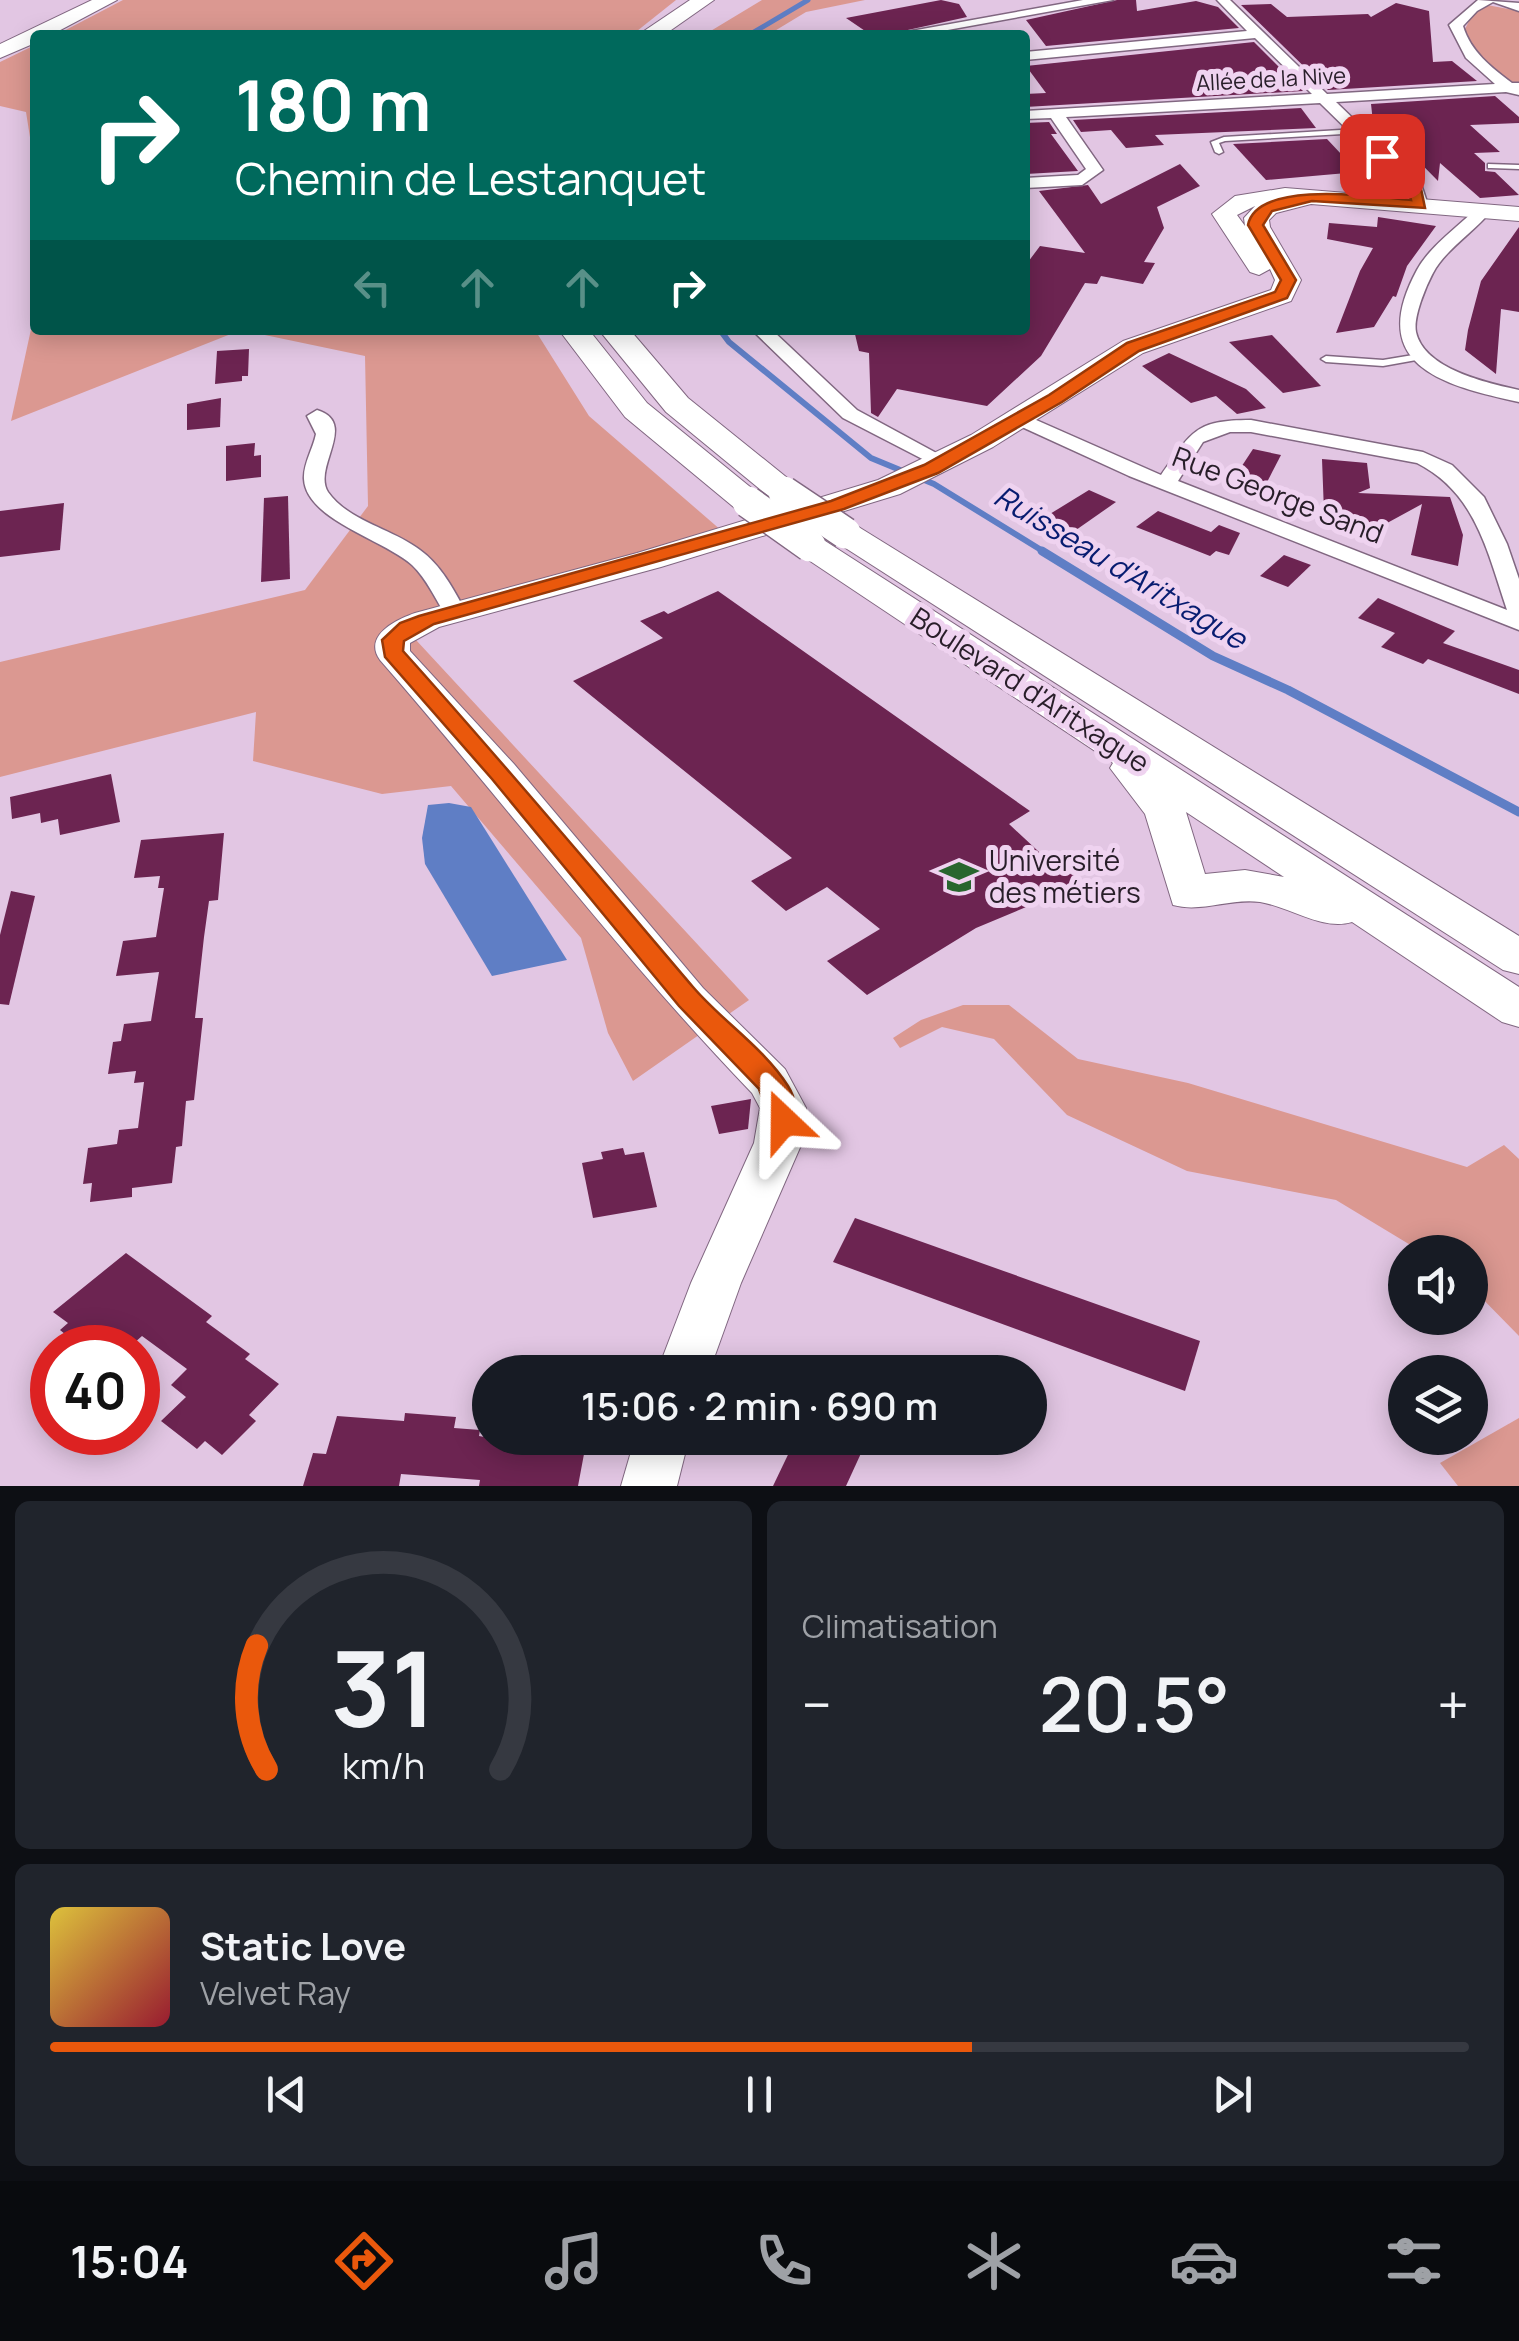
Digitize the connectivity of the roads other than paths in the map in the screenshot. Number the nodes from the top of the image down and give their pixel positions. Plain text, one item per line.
1 (107, 0) edge
2 (704, 0) edge
3 (732, 0) edge
4 (1107, 0) edge
5 (1223, 0) edge
6 (1488, 0) edge
7 (1498, 0) edge
8 (1519, 8) edge
9 (45, 30) edge
10 (657, 30) edge
11 (690, 30) edge
12 (926, 30) edge
13 (1257, 34) junction
14 (30, 37) edge
15 (0, 52) edge
16 (1030, 56) edge
17 (1516, 90) edge
18 (1323, 98) junction
19 (1056, 114) junction
20 (1030, 115) edge
21 (1357, 131) junction
22 (1219, 152) dead end
23 (1491, 166) dead end
24 (1519, 167) edge
25 (1030, 183) edge
26 (1420, 205) junction
27 (1483, 211) junction
28 (1519, 214) edge
29 (578, 335) edge
30 (618, 335) edge
31 (766, 335) edge
32 (1420, 357) junction
33 (1326, 359) dead end
34 (1519, 396) edge
35 (1025, 414) junction
36 (317, 416) dead end
37 (923, 472) junction
38 (1166, 483) junction
39 (828, 540) junction
40 (455, 612) junction
41 (1519, 614) edge
42 (1519, 623) edge
43 (1105, 739) junction
44 (1399, 931) junction
45 (1519, 958) edge
46 (1519, 1010) edge
47 (689, 1355) edge
48 (658, 1455) edge
49 (650, 1486) edge

1 - 9 street
2 - 10 main road
3 - 11 main road
4 - 12 street
5 - 13 street
6 - 17 street
7 - 8 street
13 - 16 street
13 - 18 street
14 - 15 street
17 - 18 street, Allée de la Nive
18 - 19 street, Allée de la Nive
18 - 21 street
19 - 20 street, Allée de la Nive
19 - 25 street
21 - 22 lane
21 - 26 street
23 - 24 lane
26 - 27 street
26 - 35 street
27 - 28 street
27 - 32 street
29 - 39 main road, Boulevard d'Aritxague, bridge
30 - 39 main road, Boulevard d'Aritxague, bridge
31 - 37 street
32 - 33 lane
32 - 34 street
35 - 37 street
35 - 38 street, Rue George Sand
36 - 40 street
37 - 40 street
38 - 41 street
38 - 42 street, Rue George Sand
39 - 43 main road, Boulevard d'Aritxague
39 - 45 main road, Boulevard d'Aritxague
40 - 47 street
43 - 44 main road, Boulevard d'Aritxague
43 - 44 main road
44 - 46 main road, Boulevard d'Aritxague
48 - 49 street

